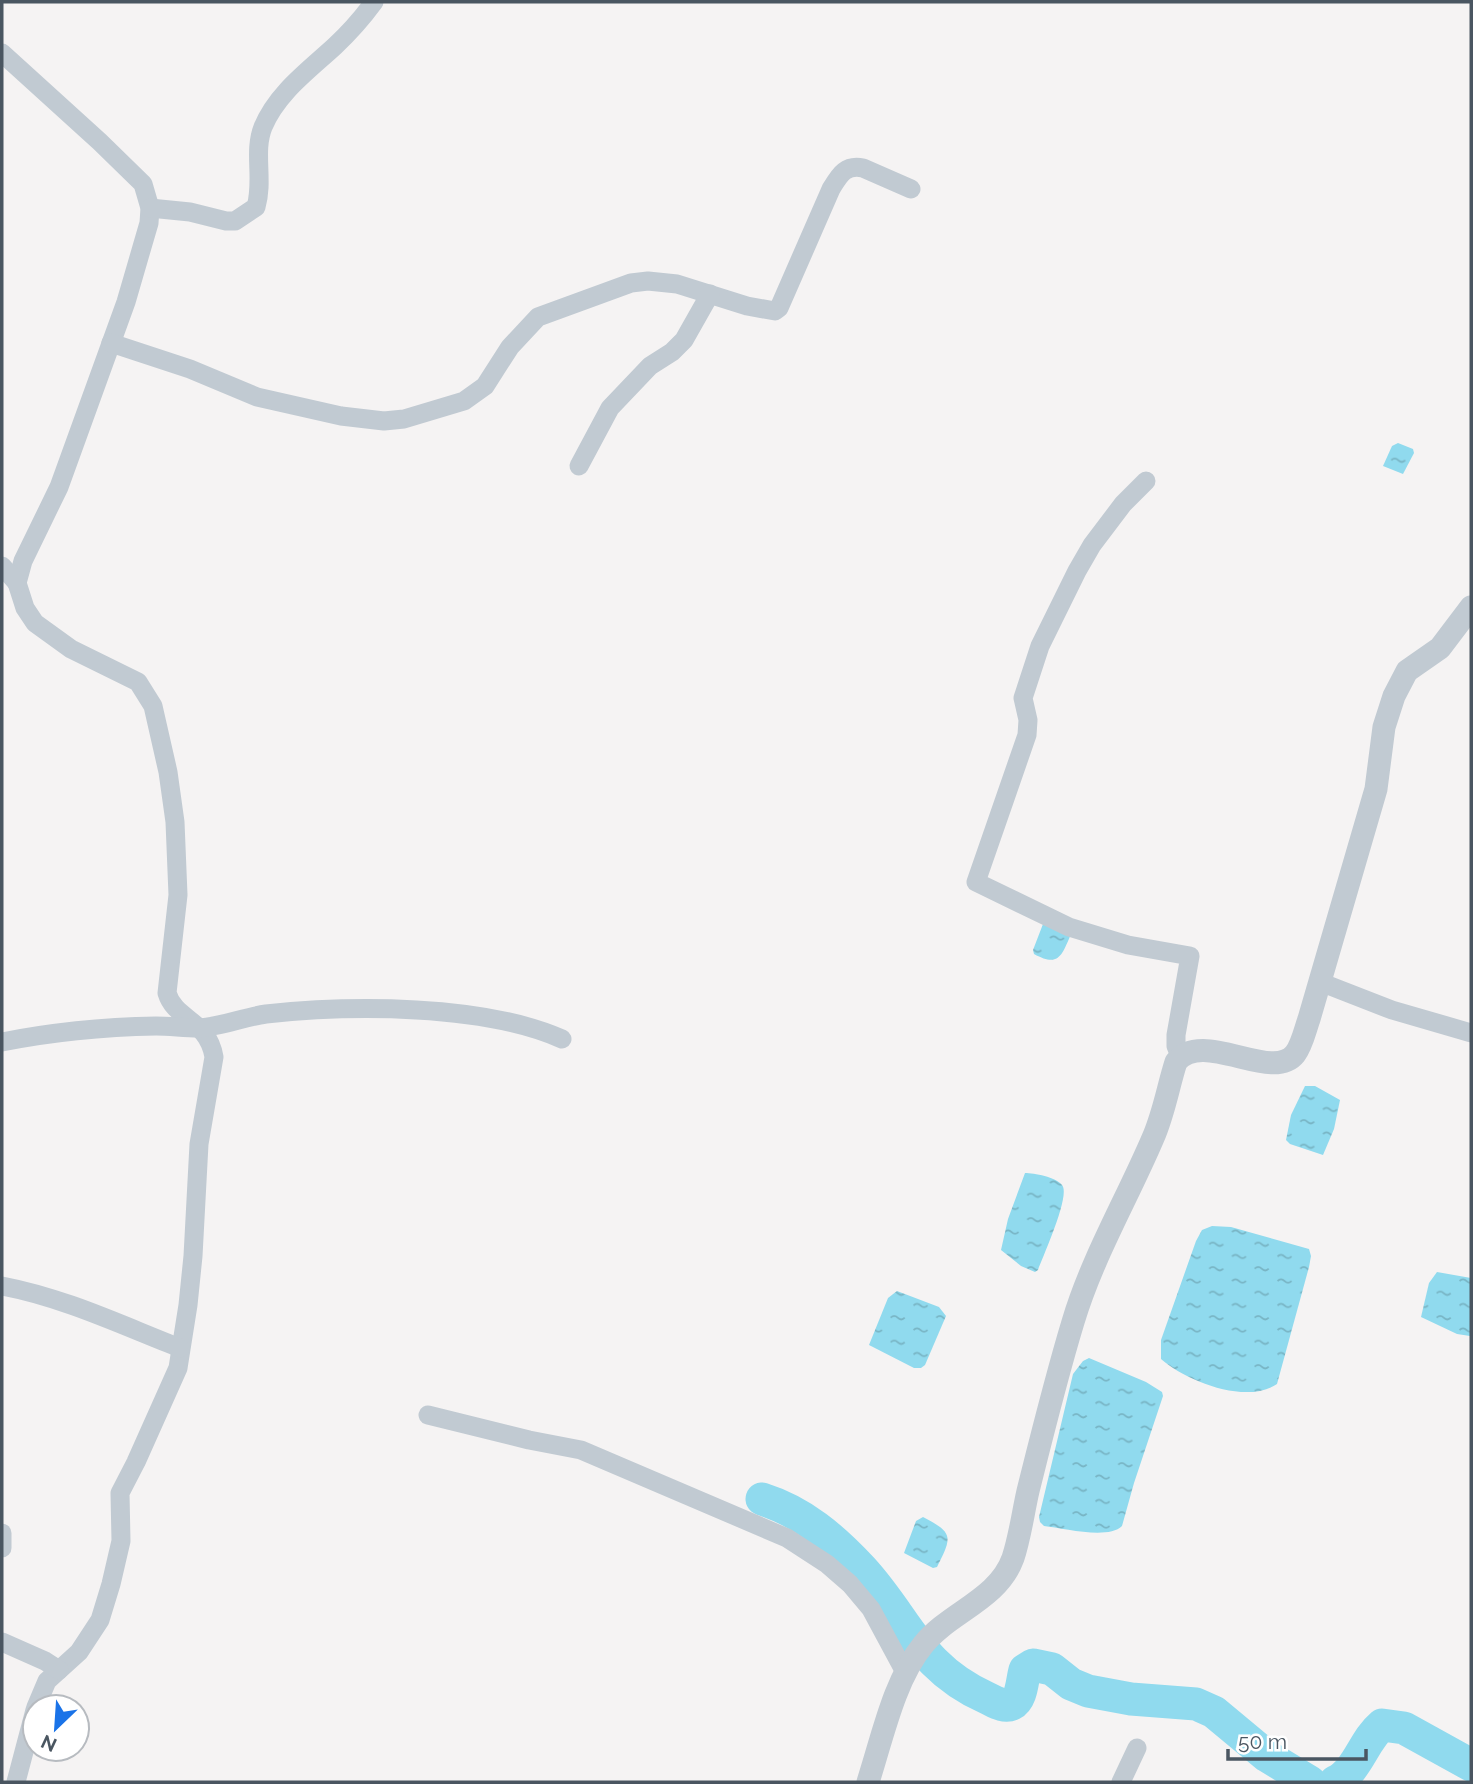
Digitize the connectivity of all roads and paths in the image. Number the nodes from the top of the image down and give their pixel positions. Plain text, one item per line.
1 (374, 2) edge
2 (2, 53) edge
3 (911, 189) dead end
4 (150, 208) junction
5 (710, 294) junction
6 (111, 343) junction
7 (579, 466) dead end
8 (1146, 481) dead end
9 (2, 566) edge
10 (17, 583) junction
11 (1471, 607) edge
12 (1320, 982) junction
13 (200, 1028) junction
14 (1471, 1032) edge
15 (562, 1039) dead end
16 (2, 1042) edge
17 (1180, 1056) junction
18 (2, 1286) edge
19 (180, 1348) junction
20 (428, 1415) dead end
21 (2, 1533) edge
22 (2, 1548) edge
23 (2, 1642) edge
24 (909, 1668) junction
25 (59, 1670) junction
26 (42, 1693) edge
27 (1136, 1748) dead end
28 (21, 1763) edge
29 (16, 1782) edge
30 (868, 1782) edge
31 (1121, 1782) edge

1 - 4 street
2 - 4 street
3 - 5 street
4 - 6 street
5 - 6 street
5 - 7 street
6 - 10 street
8 - 17 street
9 - 10 street
10 - 13 street
11 - 12 street
12 - 14 street
12 - 17 street
13 - 15 street
13 - 16 street
13 - 19 street
17 - 24 street
18 - 19 street
19 - 25 street
20 - 24 street
21 - 22 street
23 - 25 street
24 - 30 street
25 - 26 street
27 - 31 street
28 - 29 street

